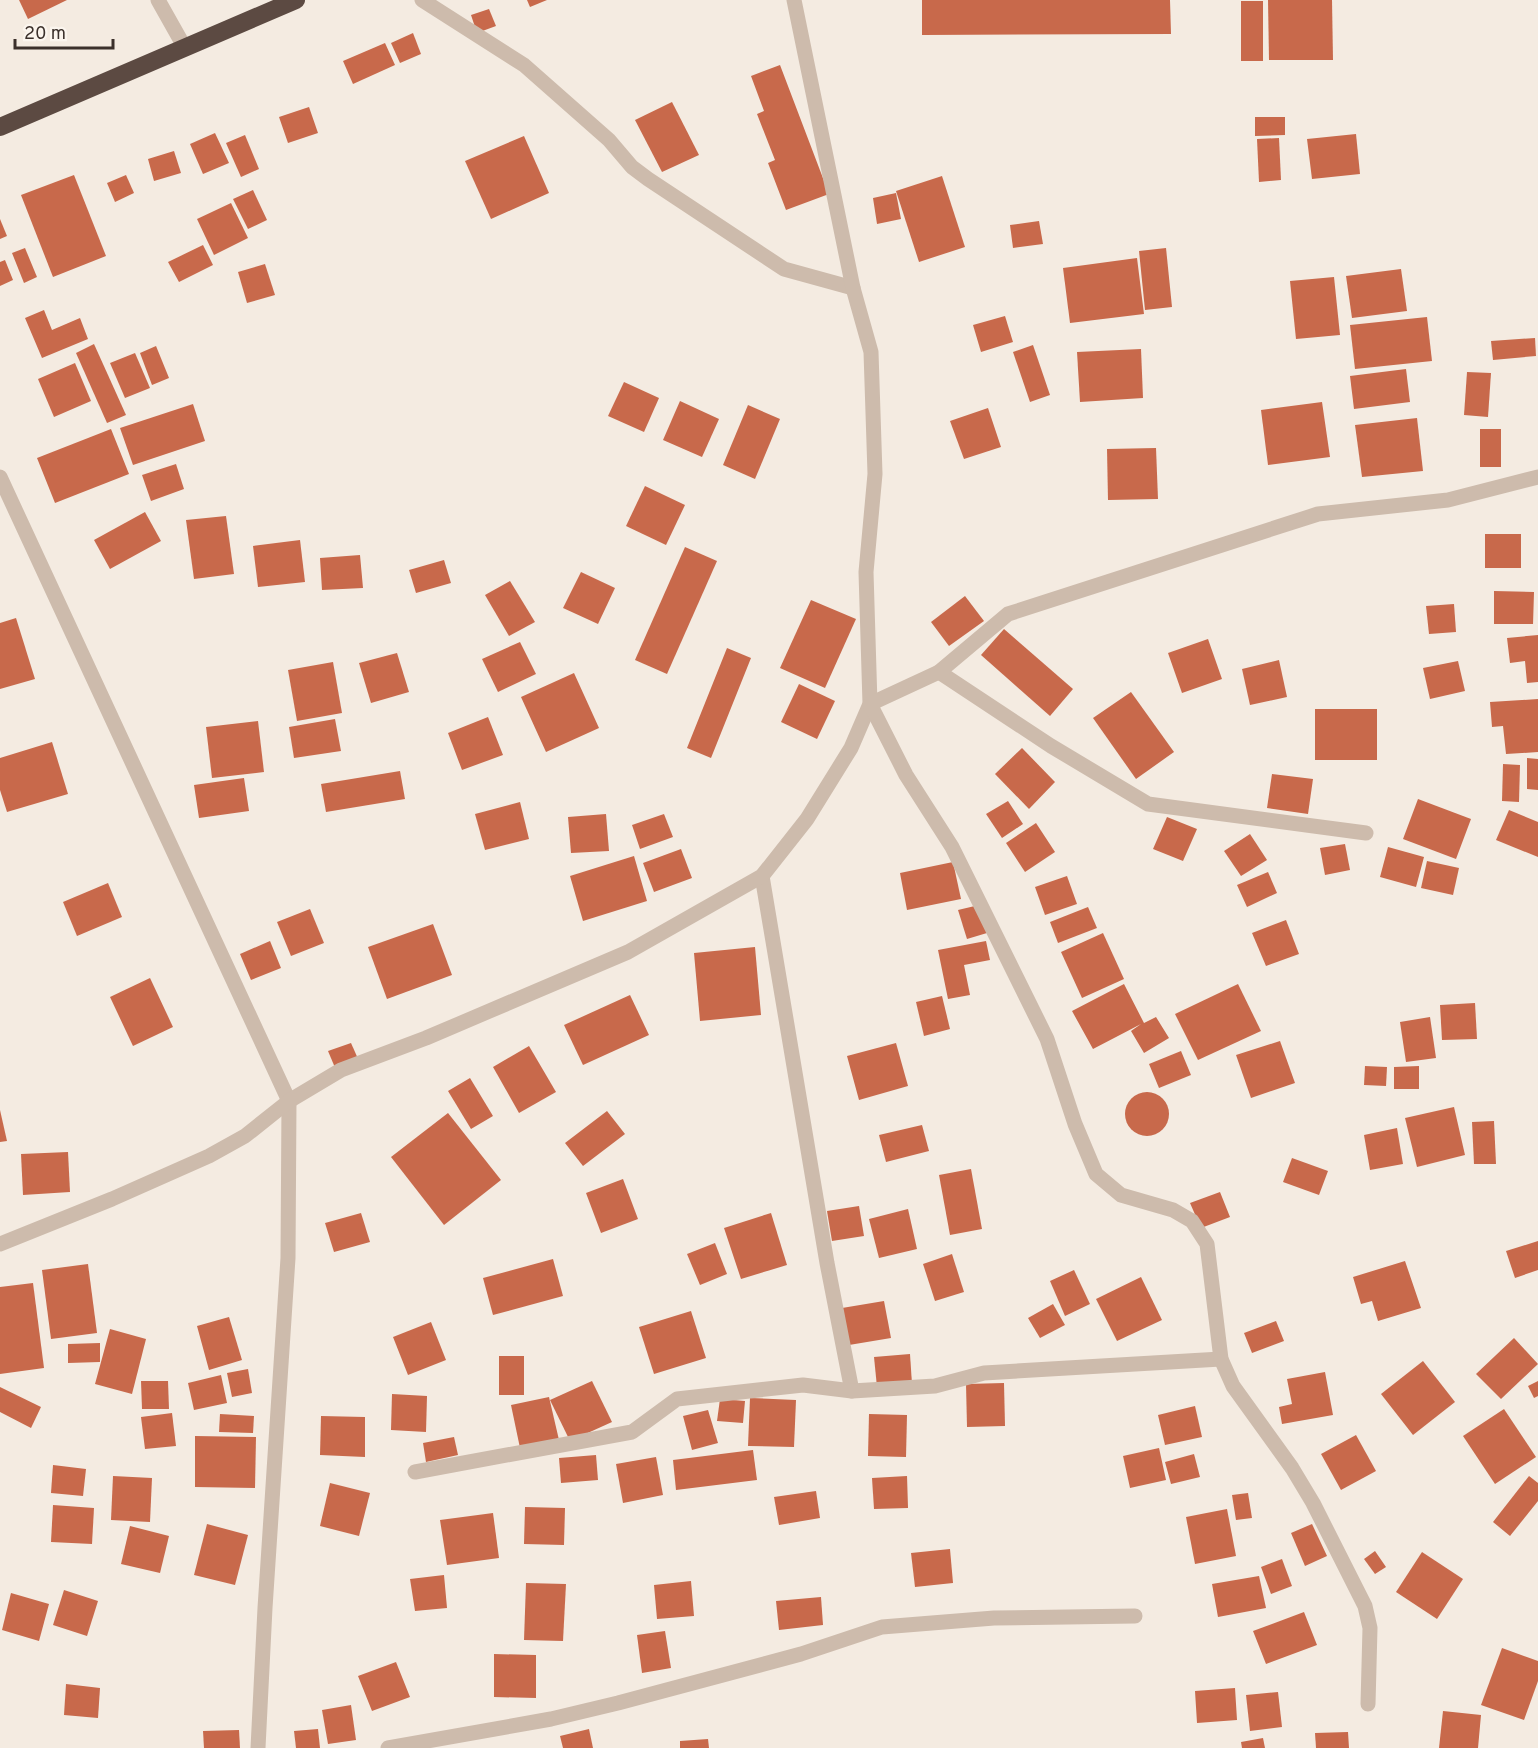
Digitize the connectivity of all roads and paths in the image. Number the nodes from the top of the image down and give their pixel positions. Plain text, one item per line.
1 (158, 0) edge
2 (296, 0) edge
3 (422, 0) edge
4 (794, 0) edge
5 (184, 48) junction
6 (0, 127) edge
7 (853, 288) junction
8 (0, 477) edge
9 (1538, 477) edge
10 (939, 672) junction
11 (870, 704) junction
12 (1366, 833) dead end
13 (762, 876) junction
14 (289, 1101) junction
15 (0, 1244) edge
16 (1221, 1359) junction
17 (852, 1391) junction
18 (415, 1472) dead end
19 (1135, 1616) dead end
20 (1368, 1704) dead end
21 (258, 1748) edge
22 (388, 1748) edge

1 - 5 street
2 - 5 highway
3 - 7 street
4 - 7 street
5 - 6 highway
7 - 11 street
8 - 14 street
9 - 10 street
10 - 11 street
10 - 12 street
11 - 13 street
11 - 16 street
13 - 14 street
13 - 17 street
14 - 15 street
14 - 21 street
16 - 17 street
16 - 20 street
17 - 18 street
19 - 22 street

